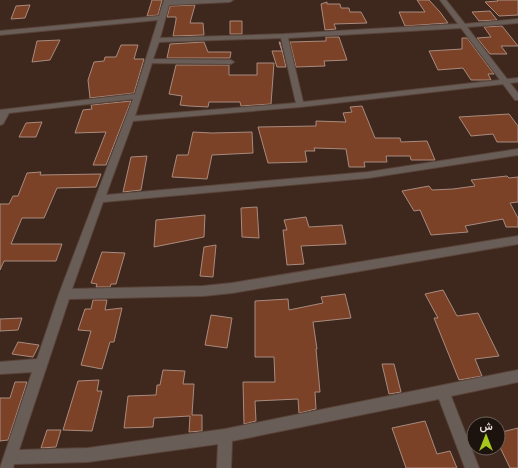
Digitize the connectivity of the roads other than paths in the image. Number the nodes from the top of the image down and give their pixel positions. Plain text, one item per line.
1 (224, 0) edge
2 (230, 0) edge
3 (442, 0) edge
4 (167, 1) edge
5 (162, 18) junction
6 (518, 21) edge
7 (463, 26) junction
8 (0, 32) edge
9 (284, 36) junction
10 (156, 40) junction
11 (149, 60) junction
12 (231, 62) dead end
13 (518, 80) edge
14 (506, 82) junction
15 (138, 96) junction
16 (518, 98) edge
17 (300, 105) junction
18 (4, 111) edge
19 (129, 120) junction
20 (0, 122) edge
21 (518, 152) edge
22 (101, 199) junction
23 (518, 240) edge
24 (66, 294) junction
25 (41, 366) junction
26 (0, 368) edge
27 (518, 376) edge
28 (442, 391) junction
29 (225, 436) junction
30 (8, 463) edge
31 (224, 468) edge
32 (472, 468) edge

1 - 2 street
1 - 4 street
3 - 7 street
4 - 5 street
5 - 8 street
5 - 10 street
6 - 7 street
7 - 9 street
7 - 14 street
9 - 10 street
9 - 17 street
10 - 11 street
11 - 12 street
11 - 15 street
13 - 14 street
14 - 16 street
14 - 17 street
15 - 18 street
15 - 19 street
17 - 19 street
18 - 20 street
19 - 22 street
21 - 22 street
22 - 24 street
23 - 24 street
24 - 25 street
25 - 26 street
25 - 30 street
27 - 28 street
28 - 29 street
28 - 32 street
29 - 30 street
29 - 31 street

